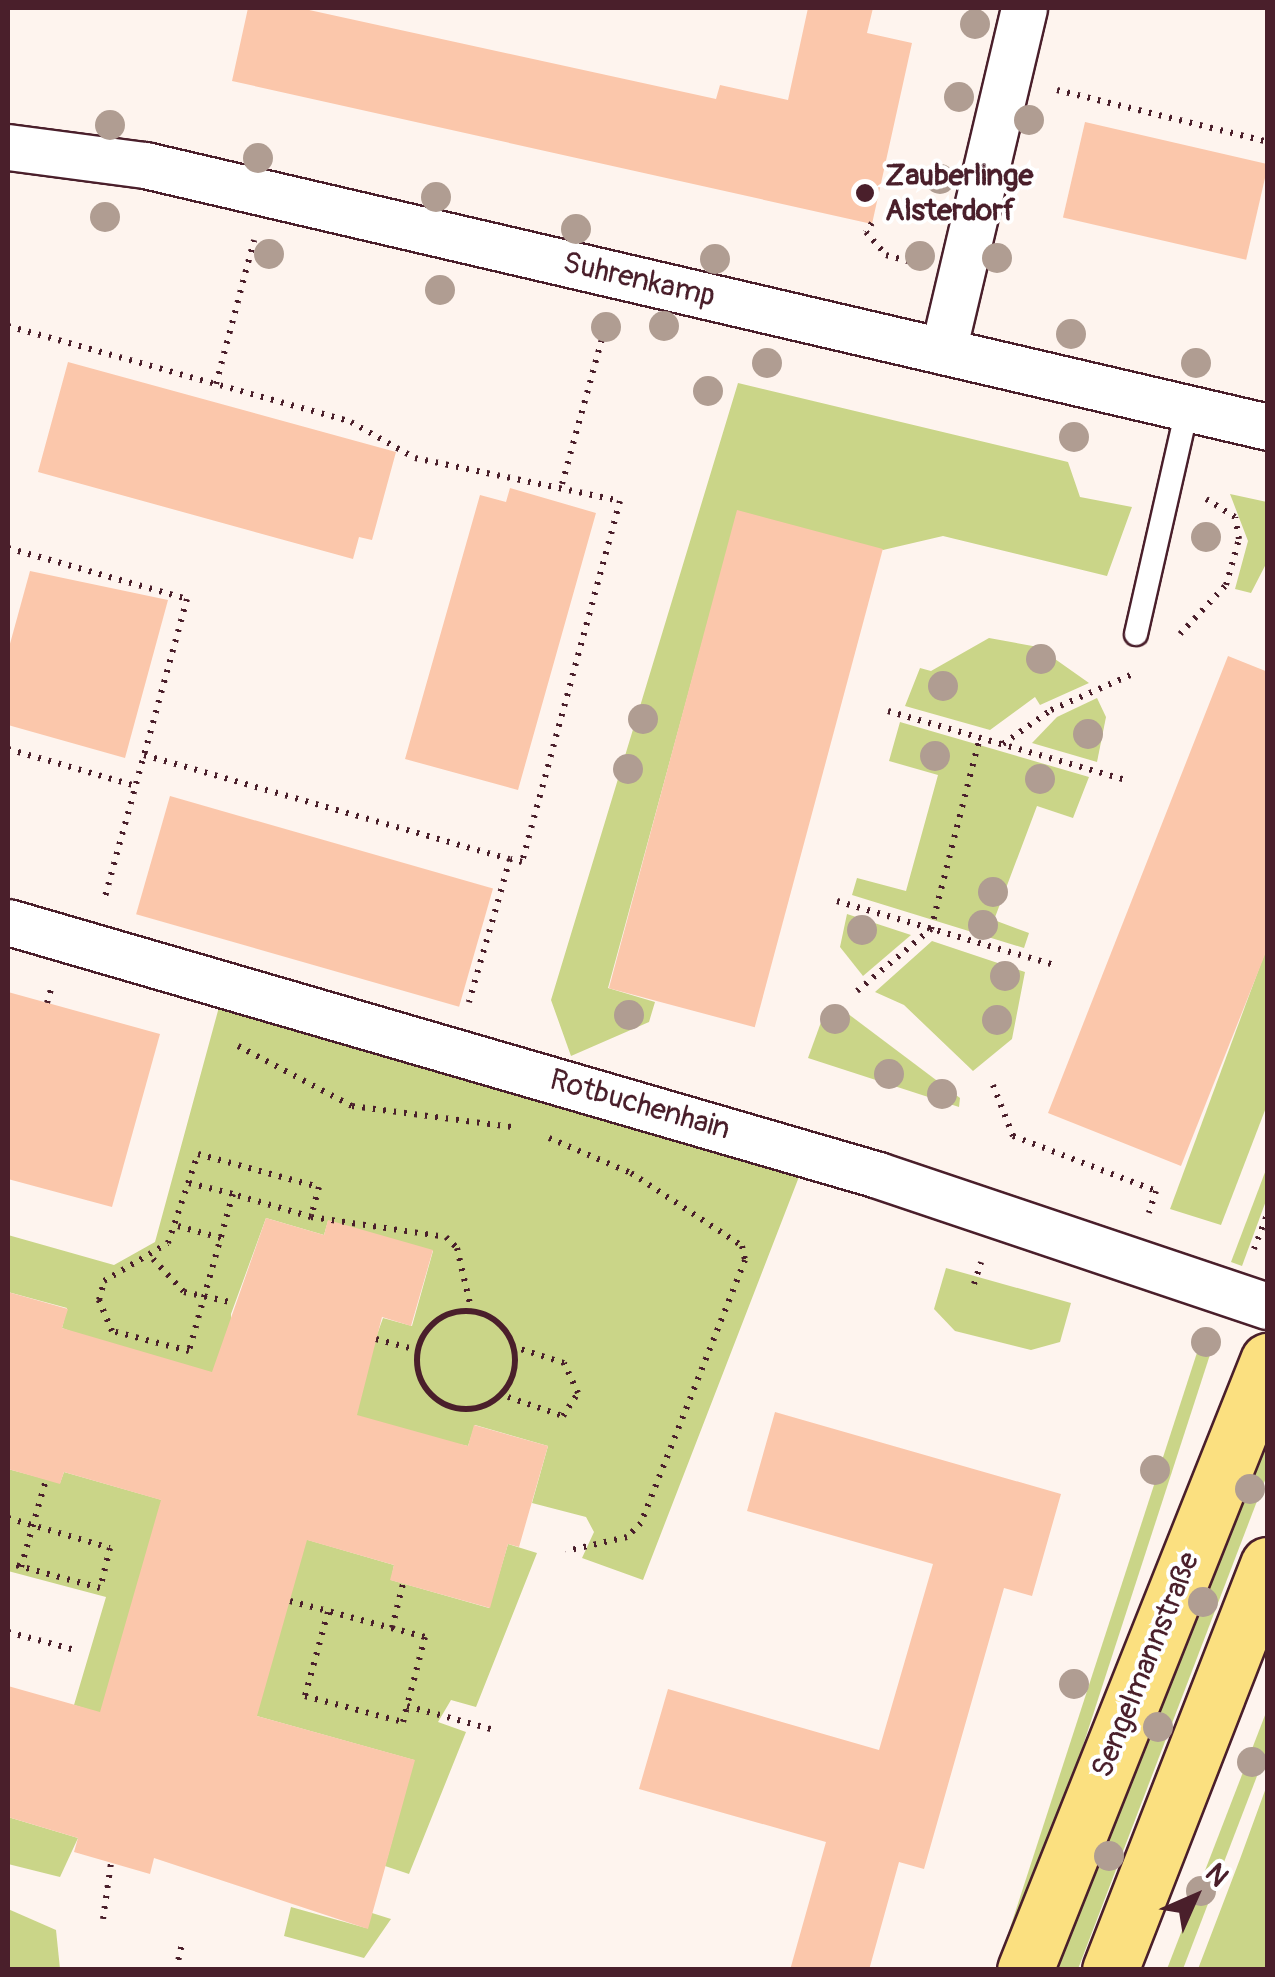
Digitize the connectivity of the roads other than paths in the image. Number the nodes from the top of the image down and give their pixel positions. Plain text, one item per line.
1 (1024, 8) edge
2 (8, 147) edge
3 (943, 351) junction
4 (1187, 409) junction
5 (1268, 427) edge
6 (1136, 634) dead end
7 (8, 922) edge
8 (1268, 1306) edge
9 (1268, 1361) edge
10 (1268, 1566) edge
11 (1026, 1970) edge
12 (1110, 1970) edge

1 - 3 street
2 - 3 street, Suhrenkamp
3 - 4 street, Suhrenkamp
4 - 5 street, Suhrenkamp
4 - 6 lane
7 - 8 street, Rotbuchenhain
9 - 11 main road, Sengelmannstraße
10 - 12 main road

